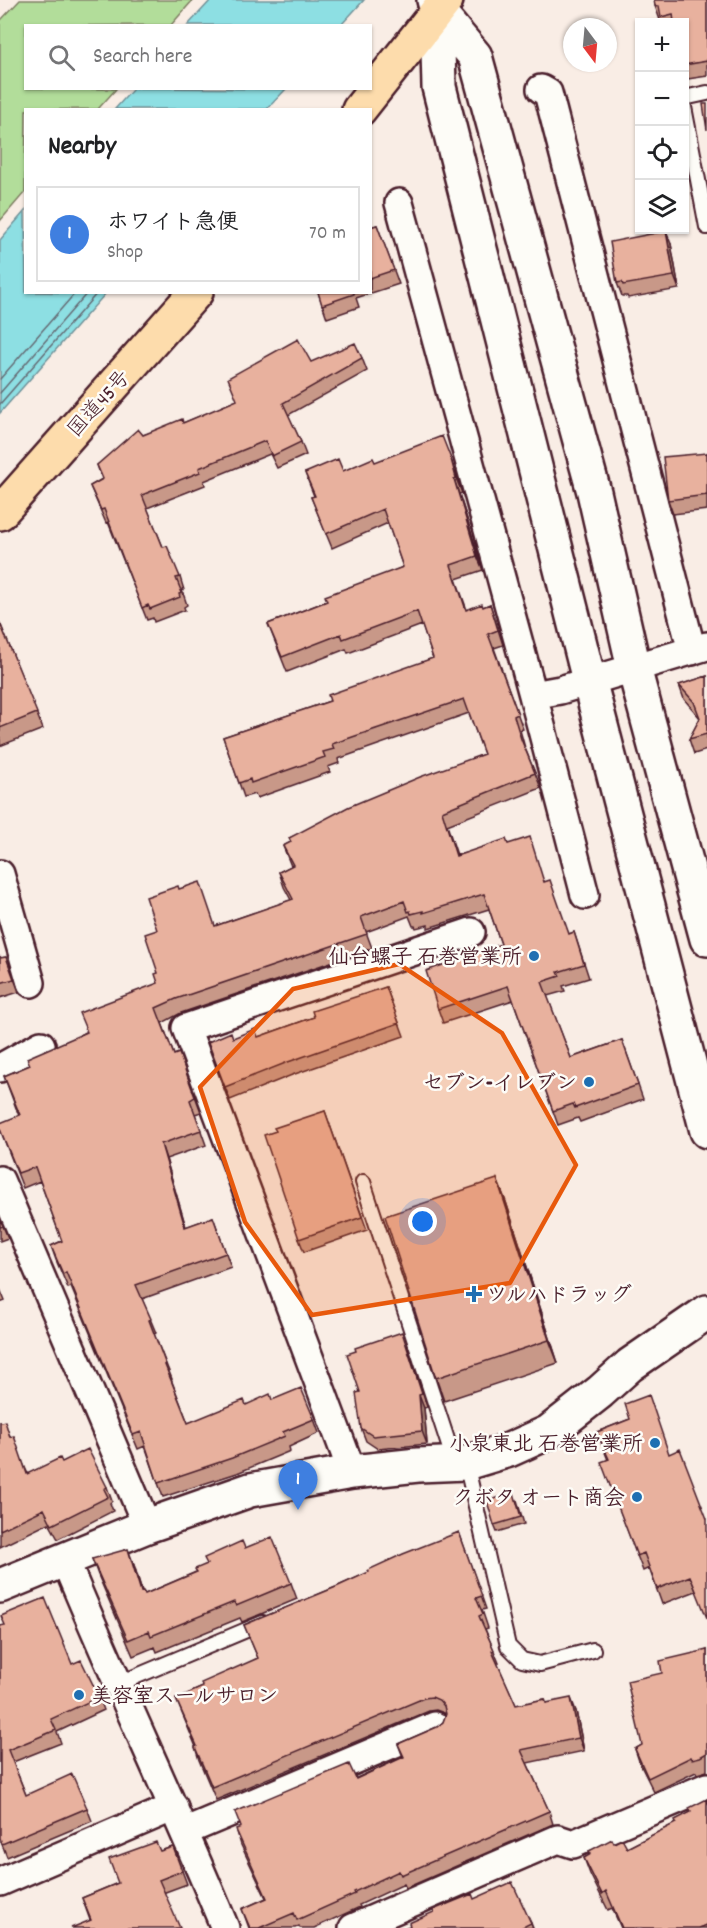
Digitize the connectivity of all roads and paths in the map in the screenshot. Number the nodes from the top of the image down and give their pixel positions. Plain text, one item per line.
1 (439, 4) edge
2 (541, 88) dead end
3 (707, 93) edge
4 (689, 97) edge
5 (361, 108) edge
6 (689, 124) edge
7 (701, 164) edge
8 (399, 203) dead end
9 (707, 227) edge
10 (194, 294) edge
11 (0, 513) edge
12 (699, 648) edge
13 (634, 668) junction
14 (589, 680) junction
15 (533, 695) junction
16 (0, 874) edge
17 (585, 895) dead end
18 (471, 932) dead end
19 (707, 939) edge
20 (31, 983) dead end
21 (41, 1045) dead end
22 (0, 1068) edge
23 (707, 1131) edge
24 (0, 1180) edge
25 (363, 1182) dead end
26 (707, 1311) edge
27 (461, 1463) junction
28 (352, 1472) junction
29 (147, 1526) junction
30 (65, 1560) junction
31 (0, 1586) edge
32 (272, 1620) edge
33 (593, 1650) dead end
34 (118, 1684) junction
35 (435, 1726) edge
36 (707, 1787) edge
37 (174, 1807) junction
38 (186, 1831) junction
39 (0, 1882) edge
40 (225, 1928) edge
41 (353, 1928) edge

1 - 5 highway
1 - 13 street
1 - 14 street
2 - 12 street
3 - 4 lane
6 - 7 lane
7 - 9 lane
8 - 15 street
10 - 11 highway, 国道45号
12 - 13 street
13 - 14 street
13 - 19 street
14 - 15 street
14 - 23 street
15 - 17 street
16 - 20 street
18 - 28 street
21 - 22 street
24 - 29 street
25 - 27 lane
26 - 27 street
27 - 28 street
27 - 33 lane
28 - 29 street
29 - 30 street
30 - 31 street
30 - 34 street
32 - 34 lane
34 - 37 street
35 - 38 street
36 - 41 street
37 - 38 street
37 - 39 street
38 - 40 street

